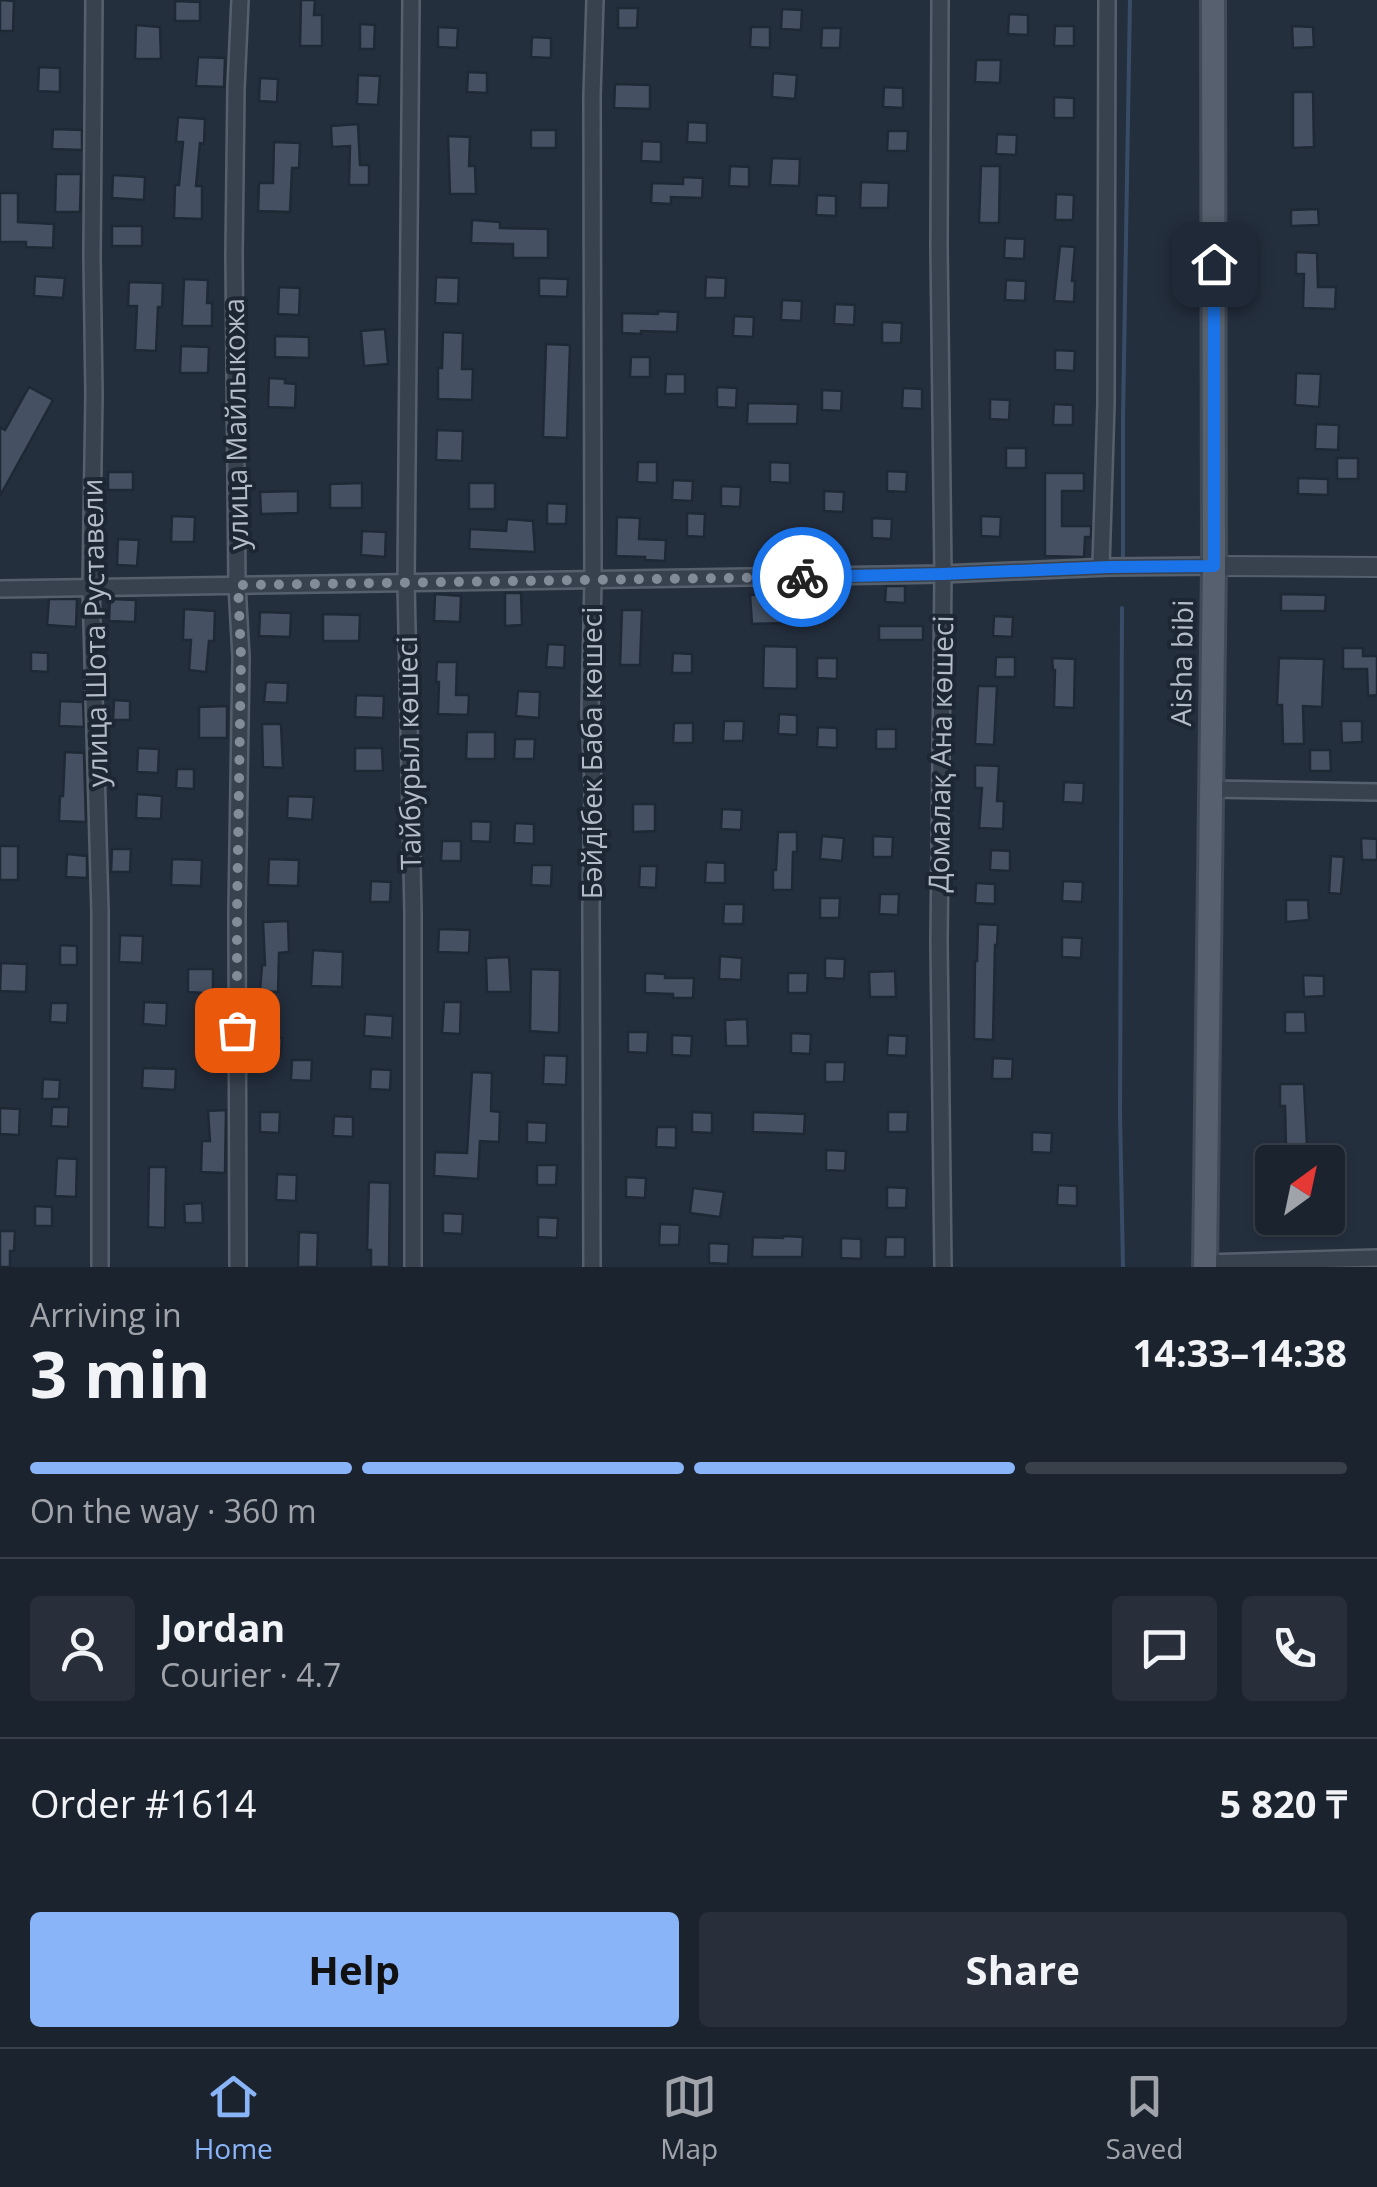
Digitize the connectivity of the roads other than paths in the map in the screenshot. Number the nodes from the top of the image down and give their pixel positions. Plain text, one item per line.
1 (94, 0) edge
2 (240, 0) edge
3 (411, 0) edge
4 (594, 0) edge
5 (940, 0) edge
6 (1108, 0) edge
7 (1213, 0) edge
8 (1214, 566) junction
9 (1106, 567) junction
10 (1377, 567) edge
11 (943, 574) junction
12 (593, 580) junction
13 (406, 583) junction
14 (238, 585) junction
15 (91, 587) junction
16 (0, 588) edge
17 (1210, 789) junction
18 (1377, 792) edge
19 (1377, 1258) edge
20 (1205, 1265) edge
21 (100, 1267) edge
22 (238, 1267) edge
23 (413, 1267) edge
24 (592, 1267) edge
25 (943, 1267) edge

1 - 15 street, улица Шота Руставели
2 - 14 street, улица Майлыкожа
3 - 13 street, Тайбурыл көшесі
4 - 12 street, Бәйдібек Баба көшесі
5 - 11 street, Домалақ Ана көшесі
6 - 9 street
7 - 8 main road, Aisha bibi
8 - 9 street
8 - 10 street
8 - 17 main road, Aisha bibi
9 - 11 street
11 - 12 street
11 - 25 street, Домалақ Ана көшесі
12 - 13 street
12 - 24 street, Бәйдібек Баба көшесі
13 - 14 street
13 - 23 street, Тайбурыл көшесі
14 - 15 street
14 - 22 street, улица Майлыкожа
15 - 16 street
15 - 21 street, улица Шота Руставели
17 - 18 street
17 - 20 main road, Aisha bibi
19 - 20 street

